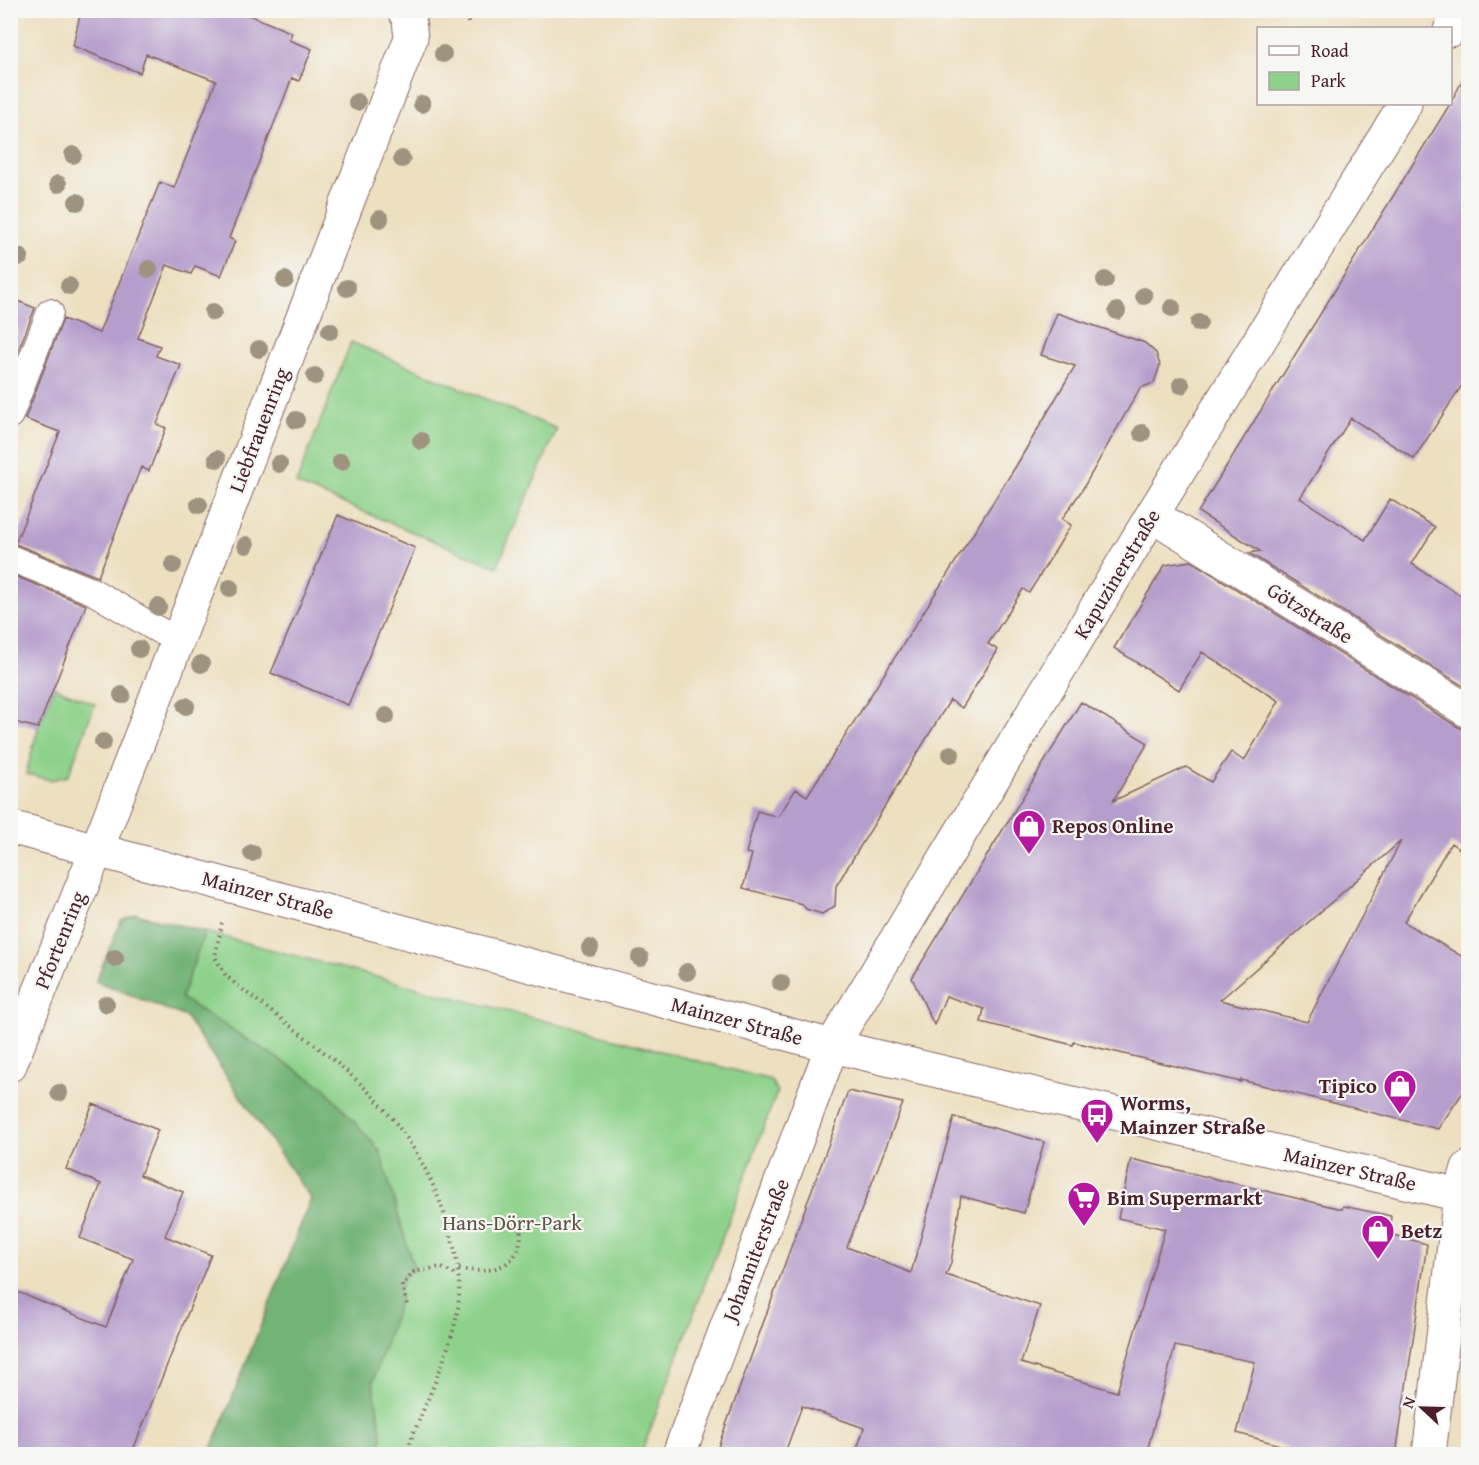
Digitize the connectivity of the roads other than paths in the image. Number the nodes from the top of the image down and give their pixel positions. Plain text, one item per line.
1 (404, 10) edge
2 (1462, 10) edge
3 (1452, 27) edge
4 (1404, 105) edge
5 (50, 312) dead end
6 (10, 415) edge
7 (1152, 515) junction
8 (10, 558) edge
9 (177, 641) junction
10 (1468, 711) edge
11 (10, 827) edge
12 (97, 849) junction
13 (832, 1046) junction
14 (10, 1065) edge
15 (1466, 1187) edge
16 (679, 1455) edge
17 (1428, 1455) edge

1 - 9 street, Liebfrauenring
2 - 3 street
4 - 7 street, Kapuzinerstraße
5 - 6 lane
7 - 10 street, Götzstraße
7 - 13 street, Kapuzinerstraße
8 - 9 lane
9 - 12 street, Liebfrauenring
11 - 12 street, Mainzer Straße
12 - 13 street, Mainzer Straße
12 - 14 street, Pfortenring
13 - 15 street, Mainzer Straße
13 - 16 street, Johanniterstraße
15 - 17 street

